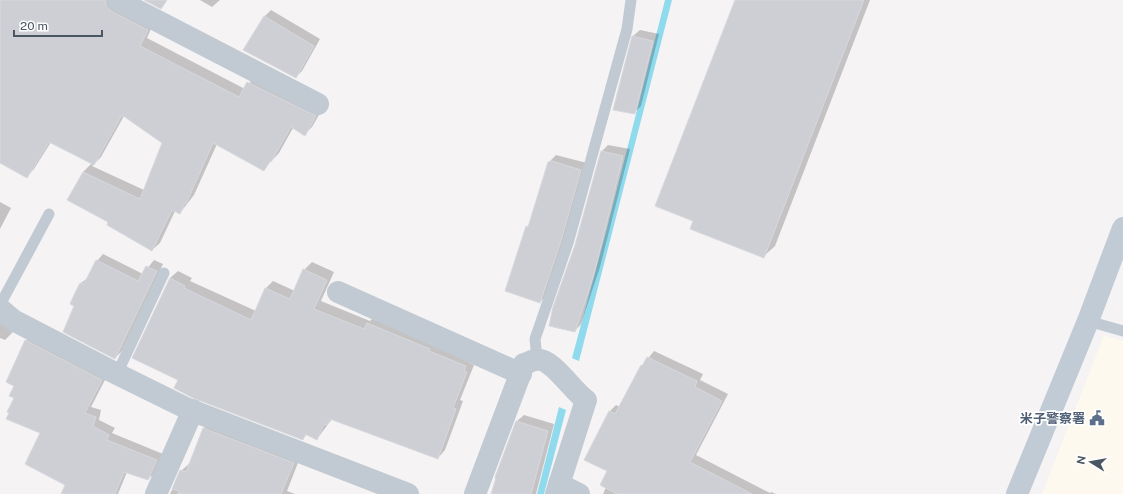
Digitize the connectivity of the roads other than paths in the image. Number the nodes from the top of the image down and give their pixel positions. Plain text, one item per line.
1 (117, 0) edge
2 (631, 0) edge
3 (318, 104) dead end
4 (49, 214) dead end
5 (1123, 228) edge
6 (164, 273) dead end
7 (338, 292) dead end
8 (0, 305) edge
9 (0, 309) edge
10 (1088, 321) junction
11 (1123, 331) edge
12 (538, 359) junction
13 (117, 374) junction
14 (521, 374) junction
15 (193, 410) junction
16 (557, 489) edge
17 (156, 494) edge
18 (408, 494) edge
19 (475, 494) edge
20 (579, 494) edge
21 (1017, 494) edge

1 - 3 street
2 - 12 lane
4 - 8 lane
5 - 10 street
6 - 13 lane
7 - 14 street
9 - 13 street
10 - 11 lane
10 - 21 street
12 - 14 street
12 - 16 street
13 - 15 street
14 - 19 street
15 - 17 street
15 - 18 street
16 - 20 street

